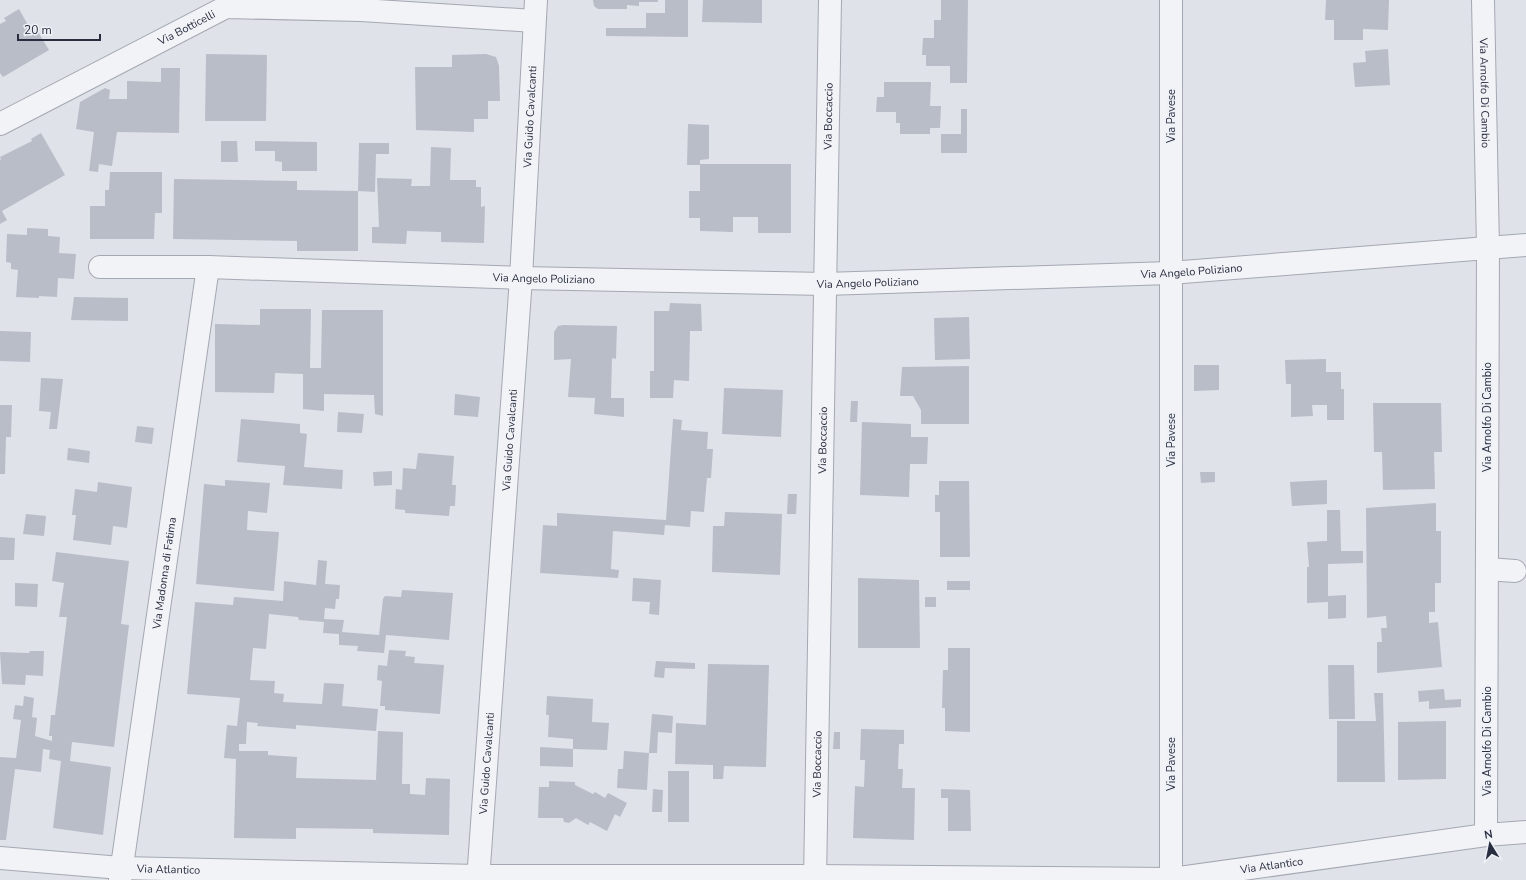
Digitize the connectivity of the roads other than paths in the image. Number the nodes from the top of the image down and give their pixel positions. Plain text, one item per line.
1 (830, 0) edge
2 (1171, 0) edge
3 (1483, 0) edge
4 (535, 10) edge
5 (0, 124) edge
6 (1526, 246) edge
7 (1488, 248) junction
8 (100, 267) dead end
9 (208, 267) junction
10 (1170, 273) junction
11 (521, 278) junction
12 (825, 284) junction
13 (1487, 569) junction
14 (1515, 571) dead end
15 (1526, 832) edge
16 (1486, 835) junction
17 (0, 858) edge
18 (121, 874) edge
19 (478, 878) edge
20 (815, 878) edge
21 (1172, 879) edge

1 - 12 street, Via Boccaccio
2 - 10 street, Via Pavese
3 - 7 street, Via Arnolfo Di Cambio
4 - 5 street, Via Botticelli
4 - 11 street, Via Guido Cavalcanti
6 - 7 street, Via Angelo Poliziano
7 - 10 street, Via Angelo Poliziano
7 - 13 street, Via Arnolfo Di Cambio
8 - 9 street, Via Angelo Poliziano
9 - 11 street, Via Angelo Poliziano
9 - 18 street, Via Madonna di Fatima
10 - 12 street, Via Angelo Poliziano
10 - 21 street, Via Pavese
11 - 12 street, Via Angelo Poliziano
11 - 19 street, Via Guido Cavalcanti
12 - 20 street, Via Boccaccio
13 - 14 street
13 - 16 street, Via Arnolfo Di Cambio
15 - 16 street, Via Atlantico
16 - 21 street, Via Atlantico
17 - 18 street, Via Atlantico
18 - 19 street, Via Atlantico
19 - 20 street, Via Atlantico
20 - 21 street, Via Atlantico

